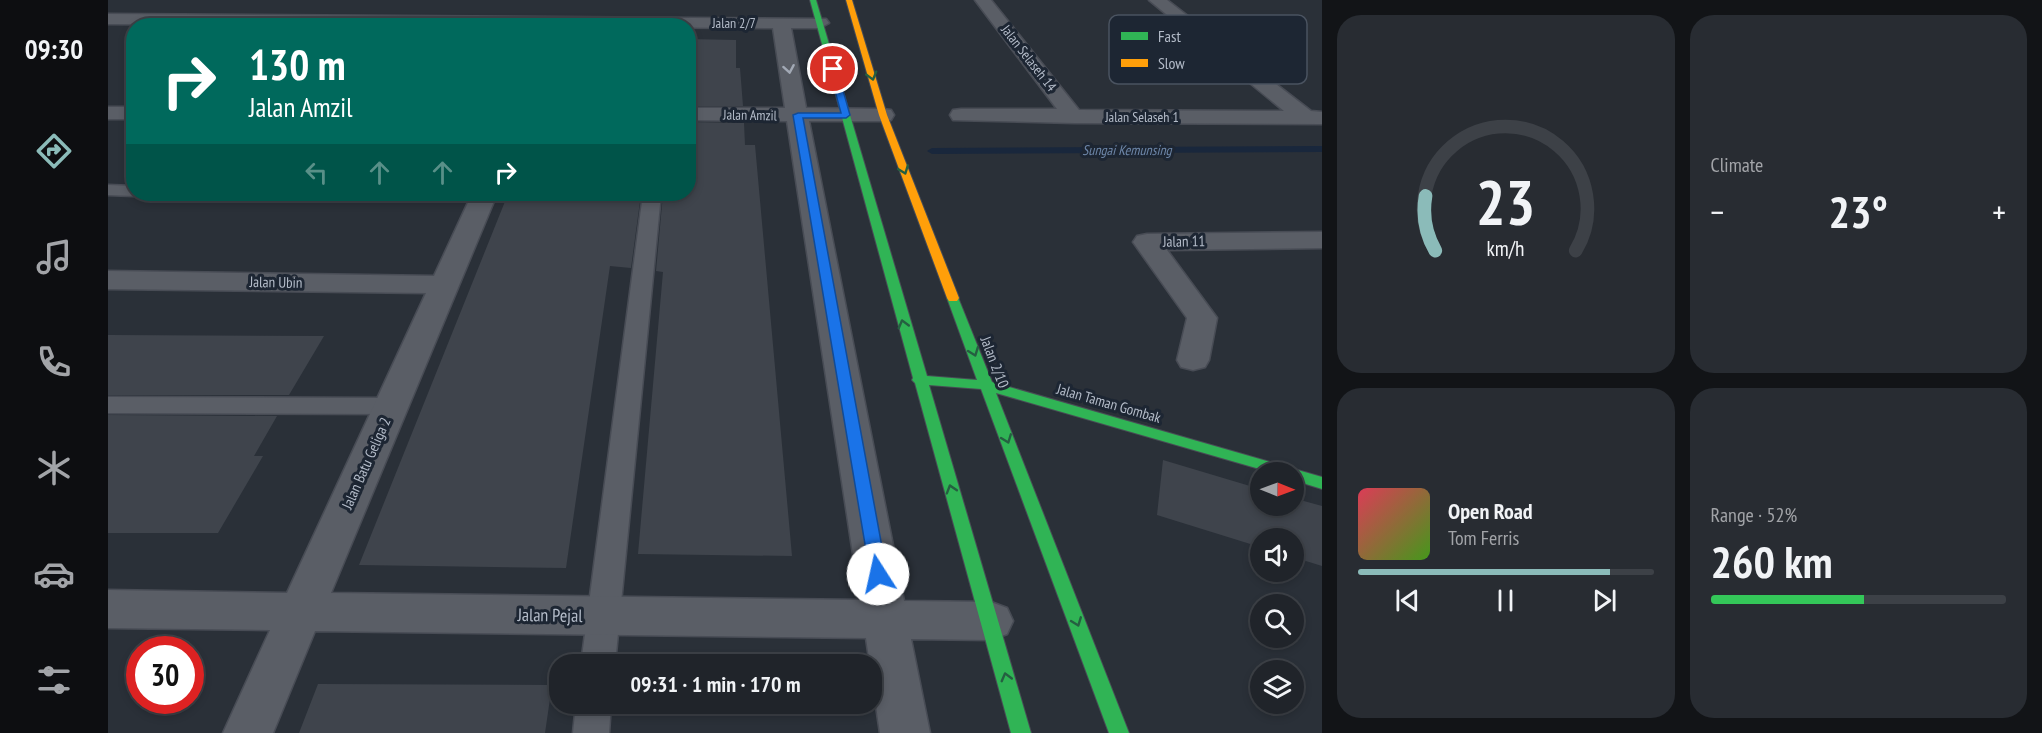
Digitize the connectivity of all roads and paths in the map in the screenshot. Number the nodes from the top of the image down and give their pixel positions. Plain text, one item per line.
1 (133, 0) edge
2 (544, 0) edge
3 (721, 0) edge
4 (813, 0) edge
5 (849, 0) edge
6 (983, 0) edge
7 (1156, 0) edge
8 (336, 7) dead end
9 (1176, 15) edge
10 (108, 17) edge
11 (179, 18) edge
12 (323, 18) edge
13 (537, 18) edge
14 (696, 23) edge
15 (722, 23) junction
16 (781, 23) junction
17 (820, 23) junction
18 (1268, 84) edge
19 (108, 113) edge
20 (126, 113) edge
21 (696, 114) edge
22 (798, 115) junction
23 (846, 115) junction
24 (884, 115) junction
25 (961, 116) dead end
26 (1074, 117) junction
27 (1314, 118) edge
28 (108, 190) edge
29 (126, 191) edge
30 (481, 201) edge
31 (651, 201) edge
32 (1322, 240) edge
33 (108, 280) edge
34 (444, 285) junction
35 (1193, 360) dead end
36 (919, 380) junction
37 (986, 385) junction
38 (108, 405) edge
39 (391, 406) junction
40 (1252, 462) edge
41 (1304, 477) edge
42 (1322, 483) edge
43 (108, 609) edge
44 (301, 611) junction
45 (604, 616) junction
46 (886, 620) junction
47 (991, 621) junction
48 (599, 654) edge
49 (593, 714) edge
50 (248, 733) edge
51 (591, 733) edge
52 (905, 733) edge
53 (1021, 733) edge
54 (1119, 733) edge

1 - 10 street
2 - 13 street
3 - 15 street
4 - 17 street
5 -> 24 street, Jalan 2/10
6 - 26 street, Jalan Selaseh 14
7 - 9 street
8 - 12 street
10 - 11 street, Jalan 2/7
14 - 15 street, Jalan 2/7
15 - 16 street, Jalan 2/7
16 - 17 street, Jalan 2/7
16 -> 22 street
17 - 23 street
18 - 27 street
19 - 20 street
21 - 22 street, Jalan Amzil
22 - 23 street, Jalan Amzil
22 - 46 street
23 - 24 street, Jalan Amzil
36 -> 23 street
24 -> 37 street, Jalan 2/10
25 - 26 street, Jalan Selaseh 1
26 - 27 street, Jalan Selaseh 1
28 - 29 lane
30 - 34 street, Jalan Batu Geliga 2
31 - 45 lane
32 - 35 street, Jalan 11
33 - 34 street, Jalan Ubin
34 - 39 street, Jalan Batu Geliga 2
36 - 37 street, Jalan Taman Gombak
47 -> 36 street
37 - 40 street, Jalan Taman Gombak
37 -> 54 street, Jalan 2/10
38 - 39 lane
39 - 44 street, Jalan Batu Geliga 2
41 - 42 street
43 - 44 street, Jalan Pejal
44 - 45 street, Jalan Pejal
44 - 50 street, Jalan Batu Geliga 2
45 - 46 street, Jalan Pejal
45 - 48 lane
46 - 47 street, Jalan Pejal
46 - 52 street
53 -> 47 street
49 - 51 lane

